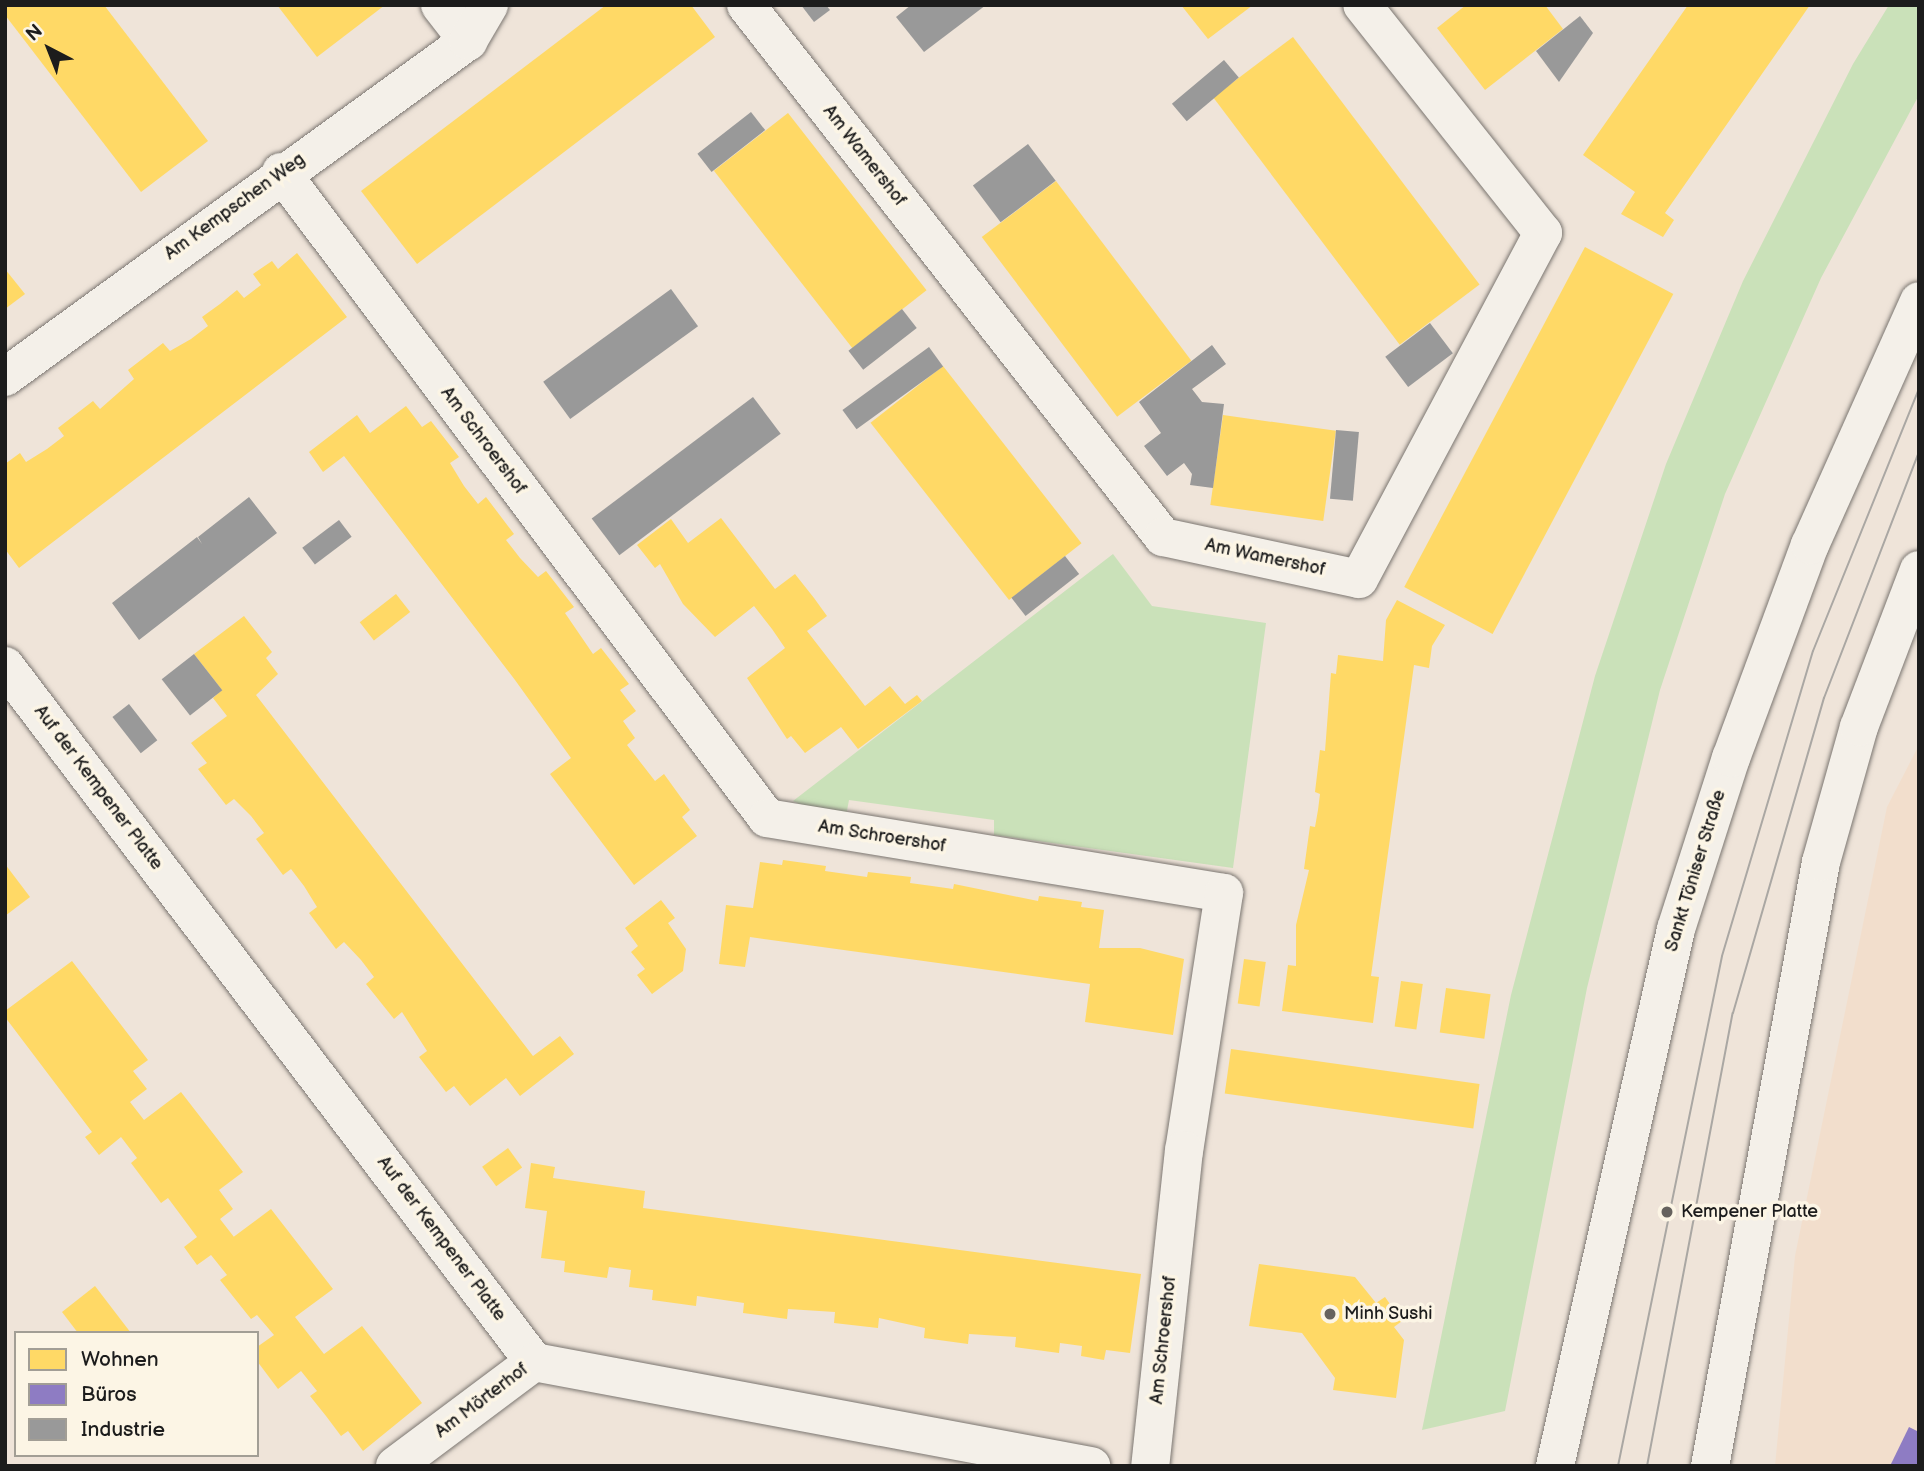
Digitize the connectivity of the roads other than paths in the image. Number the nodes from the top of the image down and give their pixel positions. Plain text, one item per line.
1 (440, 5) edge
2 (489, 5) edge
3 (746, 5) edge
4 (1362, 5) edge
5 (468, 41) junction
6 (281, 172) junction
7 (1919, 301) edge
8 (5, 377) edge
9 (1919, 570) edge
10 (5, 666) edge
11 (534, 1362) junction
12 (395, 1466) edge
13 (1091, 1466) edge
14 (1150, 1466) edge
15 (1555, 1466) edge
16 (1710, 1466) edge

1 - 5 street
2 - 5 street, Am Kempschen Weg
3 - 4 street, Am Wamershof
5 - 6 street, Am Kempschen Weg
6 - 8 street, Am Kempschen Weg
6 - 14 street, Am Schroershof
7 - 15 street, Sankt Töniser Straße
9 - 16 street
10 - 11 street, Auf der Kempener Platte
11 - 12 street, Am Mörterhof
11 - 13 street

